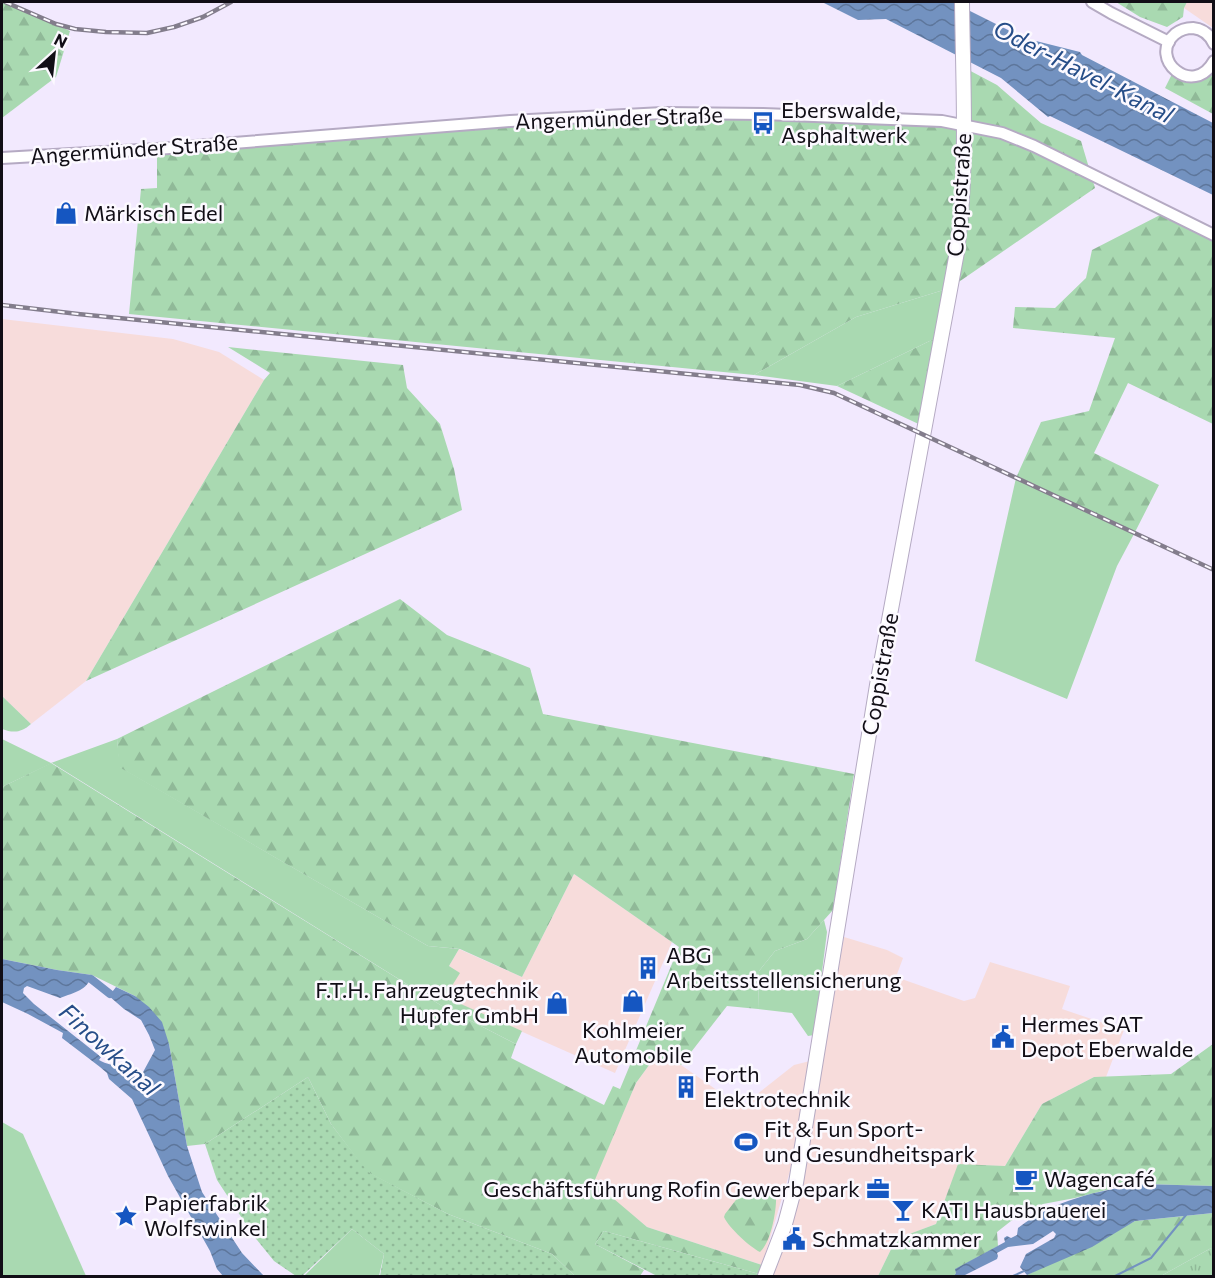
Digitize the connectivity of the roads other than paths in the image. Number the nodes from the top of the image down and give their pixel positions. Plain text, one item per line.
1 (962, 2) edge
2 (1092, 2) edge
3 (1169, 42) junction
4 (1214, 44) edge
5 (1213, 61) edge
6 (963, 125) junction
7 (2, 158) edge
8 (1214, 235) edge
9 (765, 1276) edge

1 - 6 main road, Coppistraße
2 - 3 street
3 - 4 street
3 - 5 street
6 - 7 street, Angermünder Straße
6 - 8 street, Angermünder Straße
6 - 9 main road, Coppistraße

